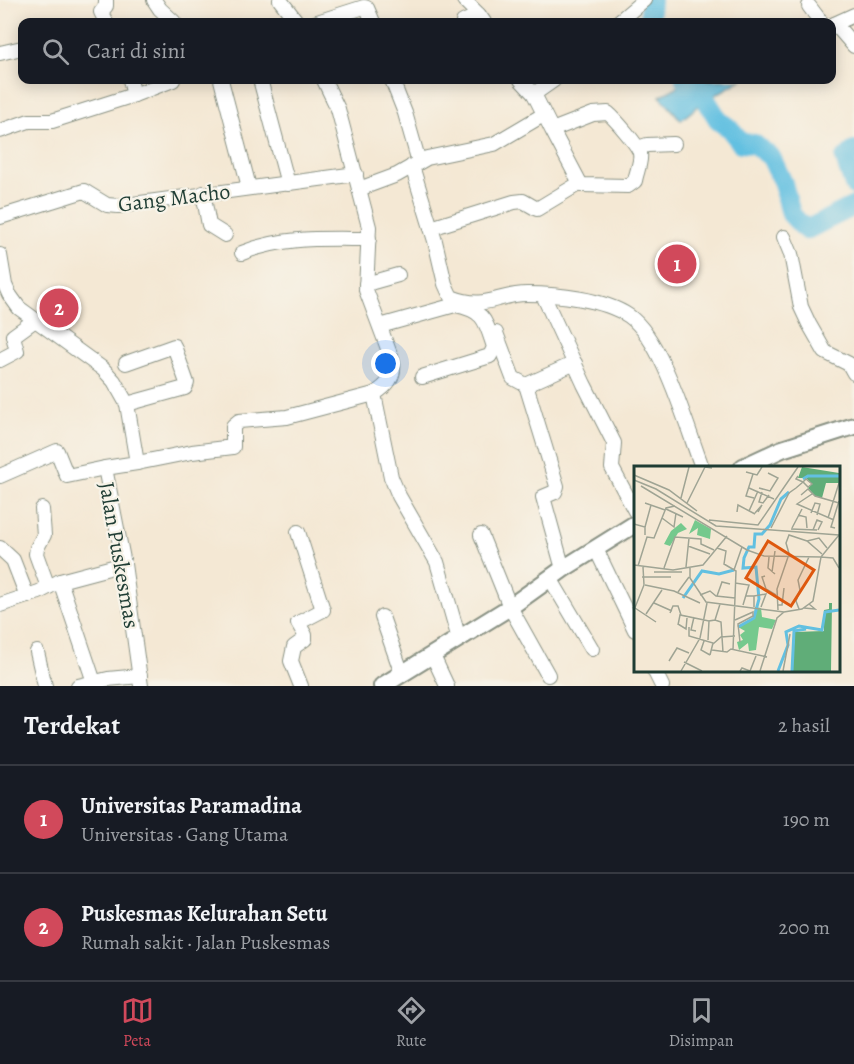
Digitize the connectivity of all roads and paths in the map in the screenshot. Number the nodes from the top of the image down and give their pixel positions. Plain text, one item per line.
1 (106, 0) edge
2 (154, 0) edge
3 (280, 0) edge
4 (464, 0) edge
5 (644, 0) edge
6 (809, 6) dead end
7 (854, 15) edge
8 (104, 18) edge
9 (170, 18) edge
10 (294, 18) edge
11 (328, 18) edge
12 (371, 18) edge
13 (480, 18) edge
14 (623, 18) edge
15 (822, 18) edge
16 (836, 21) edge
17 (836, 30) edge
18 (854, 46) edge
19 (18, 49) edge
20 (0, 53) edge
21 (130, 84) edge
22 (163, 84) edge
23 (222, 84) edge
24 (261, 84) edge
25 (326, 84) edge
26 (394, 84) edge
27 (525, 84) edge
28 (548, 84) edge
29 (534, 94) junction
30 (134, 95) junction
31 (543, 115) junction
32 (552, 130) junction
33 (0, 131) edge
34 (674, 144) dead end
35 (638, 148) junction
36 (416, 164) junction
37 (356, 174) junction
38 (580, 183) junction
39 (288, 184) junction
40 (249, 187) junction
41 (359, 189) junction
42 (203, 193) junction
43 (0, 218) edge
44 (431, 228) junction
45 (225, 235) dead end
46 (784, 237) dead end
47 (369, 239) junction
48 (242, 253) dead end
49 (0, 255) edge
50 (398, 275) dead end
51 (366, 284) junction
52 (3, 286) edge
53 (543, 295) junction
54 (7, 303) edge
55 (485, 303) junction
56 (35, 320) junction
57 (380, 326) junction
58 (0, 360) edge
59 (126, 363) dead end
60 (574, 363) junction
61 (854, 373) edge
62 (422, 377) dead end
63 (526, 385) junction
64 (375, 394) junction
65 (127, 404) junction
66 (854, 426) edge
67 (137, 463) junction
68 (702, 466) edge
69 (745, 466) edge
70 (105, 468) junction
71 (0, 476) edge
72 (42, 509) dead end
73 (634, 509) edge
74 (634, 525) edge
75 (298, 532) dead end
76 (481, 535) dead end
77 (0, 548) edge
78 (596, 549) junction
79 (124, 564) junction
80 (556, 574) junction
81 (54, 584) junction
82 (27, 596) junction
83 (0, 605) edge
84 (510, 607) junction
85 (382, 616) dead end
86 (634, 628) edge
87 (459, 639) junction
88 (592, 649) dead end
89 (37, 652) dead end
90 (433, 656) junction
91 (655, 671) edge
92 (402, 674) junction
93 (548, 675) dead end
94 (140, 681) edge
95 (94, 682) junction
96 (45, 686) edge
97 (78, 686) edge
98 (302, 686) edge
99 (382, 686) edge
100 (447, 686) edge
101 (662, 686) edge

1 - 8 street
2 - 9 street
3 - 10 street
4 - 13 street
5 - 14 street
6 - 15 street
7 - 16 street
11 - 12 street
17 - 18 street
19 - 20 street
21 - 30 street
22 - 30 street
23 - 40 street
24 - 39 street
25 - 37 street
26 - 36 street
27 - 29 street
28 - 29 street
29 - 31 street
30 - 33 street
31 - 32 street
31 - 36 street
32 - 35 street
32 - 38 street
34 - 35 street
35 - 38 street
36 - 41 street
36 - 44 street
37 - 39 street, Gang Macho
37 - 41 street
38 - 44 street
39 - 40 street, Gang Macho
40 - 42 street, Gang Macho
41 - 47 street
42 - 43 street, Gang Macho
42 - 45 street
44 - 55 street
46 - 61 street
47 - 48 street
47 - 51 street
49 - 52 street, Jalan Puskesmas
50 - 51 street
51 - 57 street
52 - 54 street, Jalan Puskesmas
53 - 55 street
53 - 60 street
53 - 68 street
54 - 56 street, Jalan Puskesmas
55 - 63 street
56 - 58 street
56 - 65 street, Jalan Puskesmas
57 - 62 street
57 - 64 street
59 - 65 street
60 - 63 street
60 - 73 street
63 - 80 street
64 - 67 street
64 - 87 street
65 - 67 street, Jalan Puskesmas
66 - 69 main road
67 - 70 street, Jalan Puskesmas
70 - 71 street
70 - 79 street, Jalan Puskesmas
72 - 81 street
74 - 78 main road
75 - 98 street
76 - 84 street
77 - 82 street
78 - 80 main road
78 - 86 street
79 - 81 street
79 - 94 street, Jalan Puskesmas
80 - 84 main road
80 - 88 street
81 - 82 street
81 - 95 street
82 - 83 street
84 - 87 main road
84 - 93 street
85 - 92 street
87 - 90 main road
89 - 96 street
90 - 92 main road
90 - 100 street
91 - 101 street
92 - 99 main road
94 - 95 street
95 - 97 street

